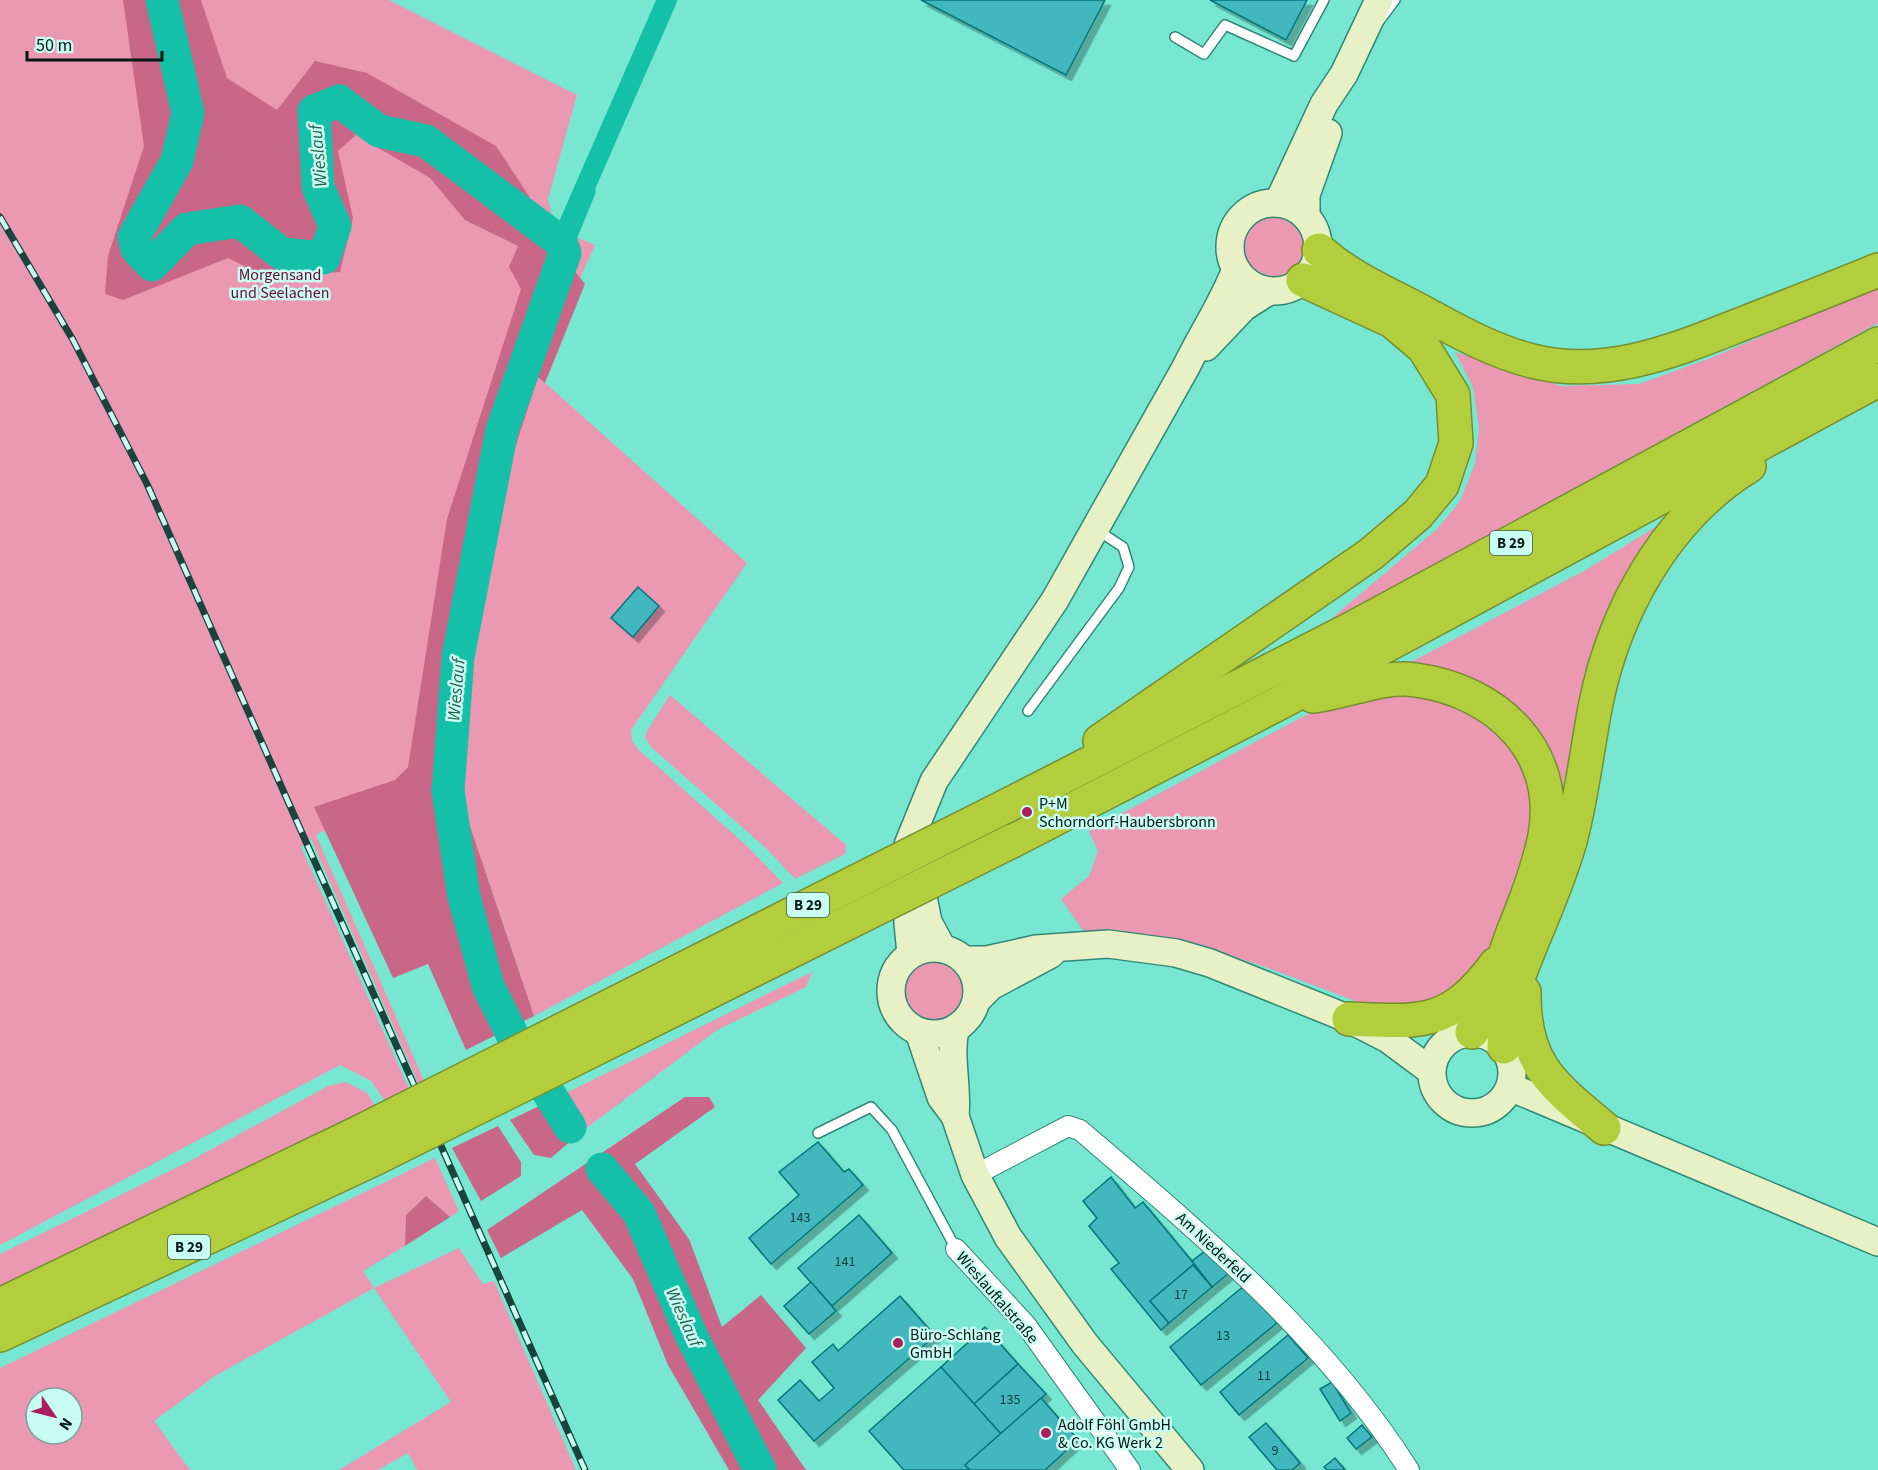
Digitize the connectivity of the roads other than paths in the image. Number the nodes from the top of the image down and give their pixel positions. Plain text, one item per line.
1 (1324, 0) edge
2 (1379, 0) edge
3 (1395, 0) edge
4 (1174, 37) dead end
5 (1362, 39) junction
6 (1344, 74) junction
7 (1278, 203) junction
8 (1306, 215) junction
9 (1318, 250) junction
10 (1236, 269) junction
11 (1878, 270) edge
12 (1303, 280) junction
13 (1269, 291) junction
14 (1878, 344) edge
15 (1186, 368) junction
16 (1878, 380) edge
17 (1826, 407) junction
18 (1095, 528) junction
19 (1285, 700) junction
20 (1028, 711) dead end
21 (1179, 721) junction
22 (920, 821) junction
23 (1062, 947) junction
24 (1520, 947) junction
25 (911, 954) junction
26 (954, 954) junction
27 (977, 1000) junction
28 (1349, 1019) junction
29 (955, 1029) junction
30 (919, 1032) junction
31 (1459, 1037) junction
32 (1388, 1039) junction
33 (1504, 1047) junction
34 (1431, 1071) junction
35 (1510, 1087) junction
36 (955, 1116) junction
37 (1604, 1128) junction
38 (818, 1133) dead end
39 (370, 1144) junction
40 (975, 1175) junction
41 (1878, 1242) edge
42 (956, 1248) joint
43 (0, 1305) edge
44 (0, 1335) edge
45 (1130, 1470) edge
46 (1190, 1470) edge
47 (1409, 1470) edge

1 - 4 lane
2 - 5 main road
3 - 5 lane
5 - 6 main road
6 - 7 main road
6 - 8 main road
7 - 8 main road
7 - 10 main road
8 - 9 main road
9 - 11 highway
9 - 12 main road
10 - 13 main road
10 - 15 main road
12 - 13 main road
12 - 21 highway
13 - 15 main road
14 - 21 highway, B 29
15 - 18 main road
16 - 17 highway, B 29
17 - 19 highway, B 29
17 - 24 highway
18 - 20 lane
18 - 22 main road
19 - 21 highway, B 29
19 - 24 highway
21 - 39 highway, B 29, bridge
21 - 39 highway, B 29, bridge
22 - 25 main road
22 - 26 main road
23 - 26 main road
23 - 27 main road
23 - 28 main road
24 - 28 highway
24 - 31 highway
24 - 33 highway
24 - 37 highway
25 - 26 main road
25 - 30 main road
26 - 27 main road
27 - 29 main road
28 - 32 main road
29 - 30 main road
29 - 36 main road
30 - 36 main road
31 - 32 main road
31 - 33 main road
31 - 34 main road
32 - 34 main road
33 - 35 main road
34 - 35 main road
35 - 37 main road
36 - 40 main road
37 - 41 main road
38 - 42 lane, Wieslauftalstraße
39 - 43 highway, B 29
39 - 44 highway, B 29
40 - 46 main road
40 - 47 street, Am Niederfeld
42 - 45 street, Wieslauftalstraße

